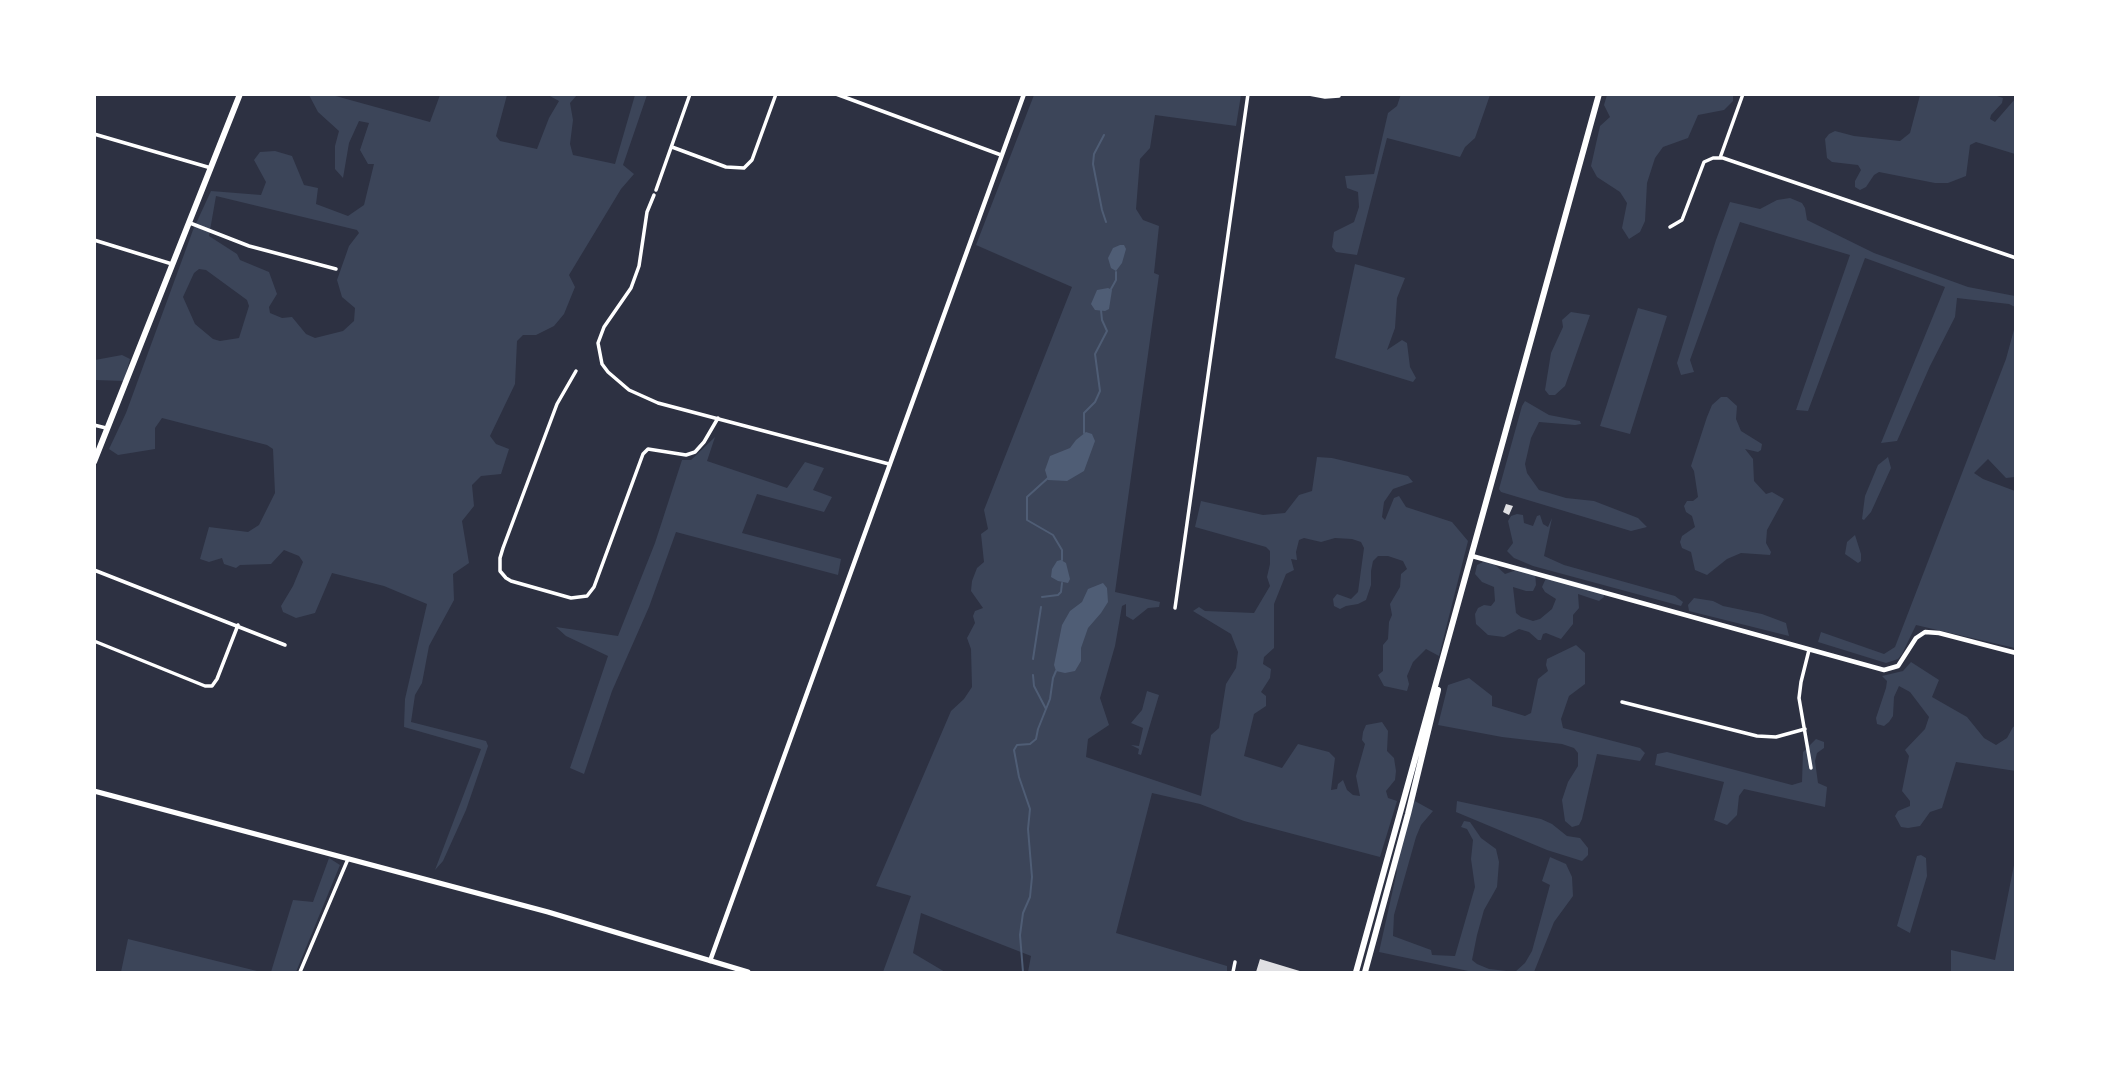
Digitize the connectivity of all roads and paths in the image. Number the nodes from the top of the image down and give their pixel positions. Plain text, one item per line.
1 (240, 94) edge
2 (690, 94) edge
3 (776, 94) edge
4 (836, 94) edge
5 (1024, 94) edge
6 (1248, 94) edge
7 (1309, 94) edge
8 (1599, 94) edge
9 (1743, 94) edge
10 (1339, 96) edge
11 (94, 134) edge
12 (672, 147) junction
13 (1001, 155) junction
14 (1720, 158) junction
15 (211, 168) junction
16 (656, 190) dead end
17 (654, 195) dead end
18 (190, 223) junction
19 (1670, 227) dead end
20 (94, 240) edge
21 (2015, 258) edge
22 (172, 264) junction
23 (336, 268) dead end
24 (576, 371) dead end
25 (718, 418) junction
26 (94, 425) edge
27 (108, 429) junction
28 (94, 461) edge
29 (889, 464) junction
30 (1472, 556) junction
31 (94, 570) edge
32 (1175, 608) dead end
33 (238, 625) junction
34 (1452, 630) junction
35 (94, 641) edge
36 (285, 645) dead end
37 (1809, 650) junction
38 (2015, 653) edge
39 (1622, 702) dead end
40 (1805, 729) junction
41 (1811, 768) dead end
42 (94, 791) edge
43 (348, 859) junction
44 (710, 961) junction
45 (1236, 961) dead end
46 (300, 972) edge
47 (748, 972) edge
48 (1233, 972) edge
49 (1356, 972) edge
50 (1365, 972) edge

1 - 15 main road
2 - 12 street
3 - 12 street
4 - 13 street
5 - 13 street
6 - 32 street
7 - 10 street
8 - 30 main road
9 - 14 street
11 - 15 street
12 - 16 street
13 - 29 street
14 - 19 street
14 - 21 street
15 - 18 main road
17 - 25 street
18 - 22 main road
18 - 23 street
20 - 22 street
22 - 27 main road
24 - 25 street
25 - 29 street
26 - 27 street
27 - 28 main road
29 - 44 street
30 - 34 main road
30 - 37 street
31 - 33 street
33 - 35 street
33 - 36 street
34 - 49 main road
34 - 50 main road
37 - 38 street
37 - 40 street
39 - 40 street
40 - 41 street
42 - 43 main road
43 - 44 main road
43 - 46 street
44 - 47 main road
45 - 48 street

